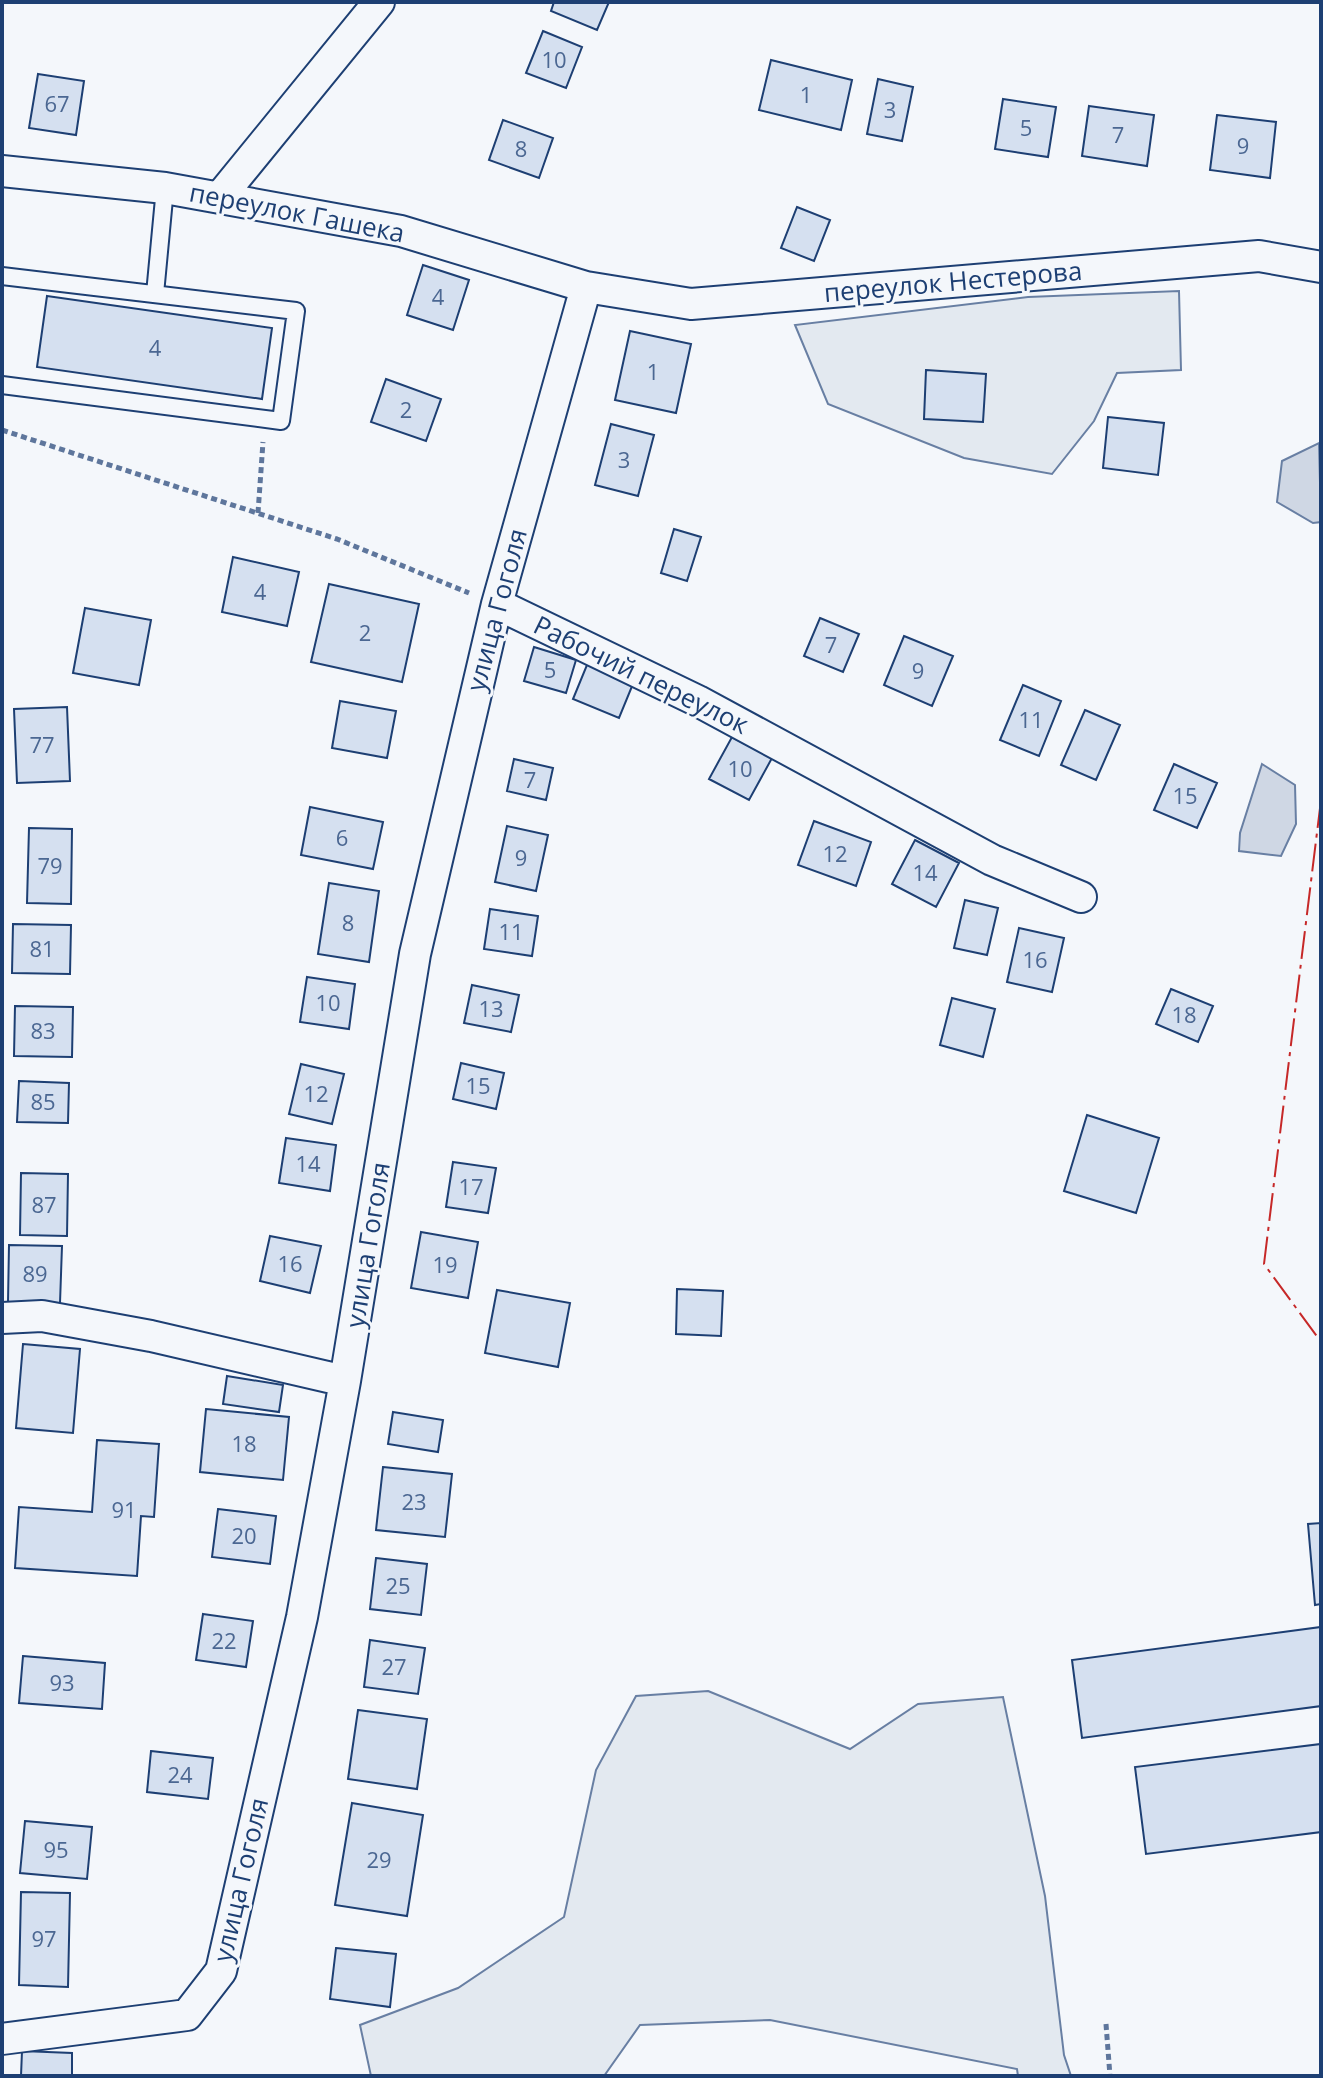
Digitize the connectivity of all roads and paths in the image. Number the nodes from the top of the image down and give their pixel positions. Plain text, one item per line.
1 (379, 2) edge
2 (2, 171) edge
3 (165, 188) junction
4 (220, 197) junction
5 (1321, 267) edge
6 (2, 276) edge
7 (586, 287) junction
8 (155, 294) junction
9 (2, 385) edge
10 (265, 419) junction
11 (2, 430) edge
12 (258, 513) junction
13 (497, 604) junction
14 (1081, 897) dead end
15 (2, 1318) edge
16 (345, 1381) junction
17 (1106, 2024) dead end
18 (2, 2039) edge
19 (1110, 2076) edge

1 - 4 street
2 - 3 street, переулок Гашека
3 - 4 street, переулок Гашека
3 - 8 lane
4 - 7 street, переулок Гашека
5 - 7 street, переулок Нестерова
6 - 8 lane
7 - 13 street, улица Гоголя
8 - 10 lane
9 - 10 lane
10 - 12 path
11 - 12 path
12 - 13 path
13 - 14 street, Рабочий переулок
13 - 16 street, улица Гоголя
15 - 16 street
16 - 18 street, улица Гоголя
17 - 19 path

